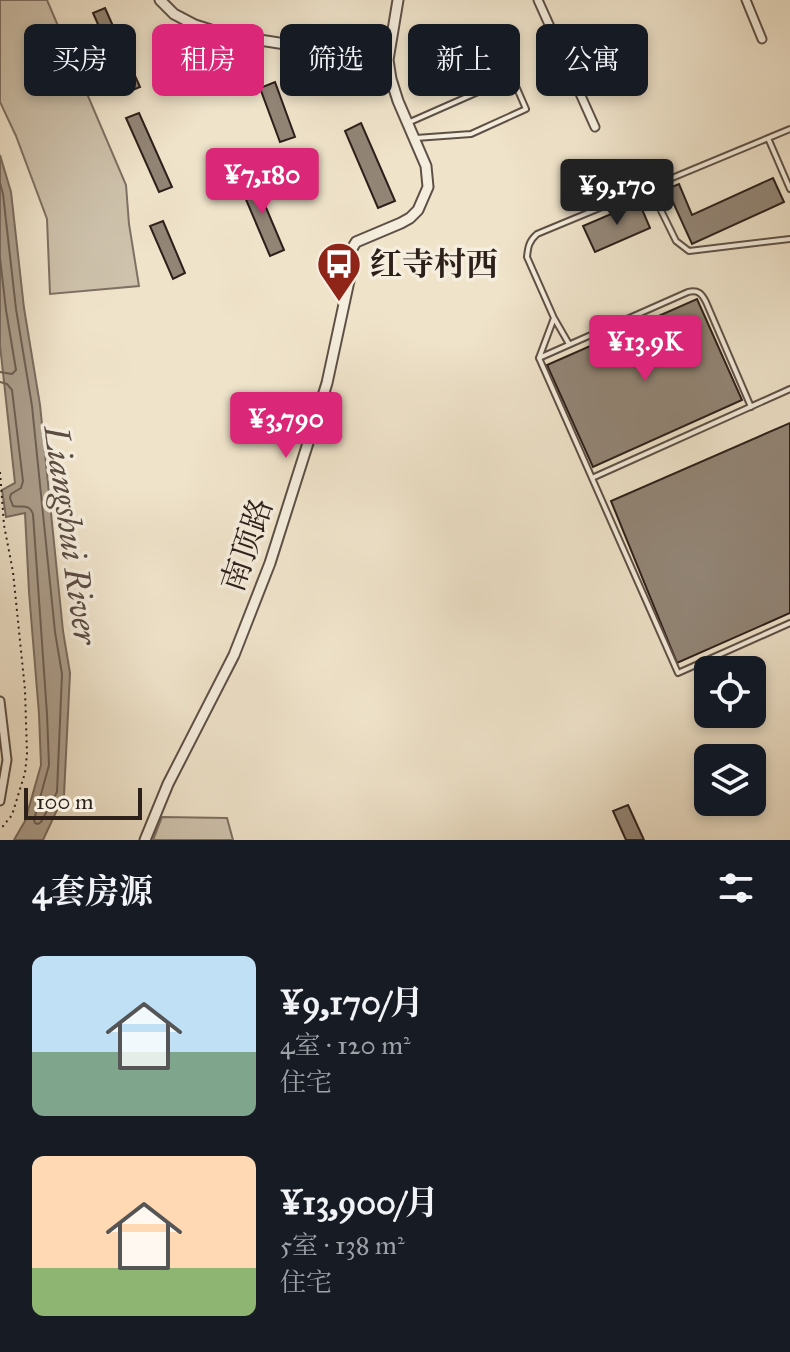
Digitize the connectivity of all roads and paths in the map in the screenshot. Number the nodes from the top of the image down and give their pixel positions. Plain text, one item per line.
1 (160, 0) edge
2 (398, 0) edge
3 (538, 0) edge
4 (746, 0) edge
5 (392, 36) edge
6 (762, 39) dead end
7 (280, 43) edge
8 (392, 76) edge
9 (408, 123) junction
10 (595, 127) dead end
11 (790, 129) edge
12 (768, 138) junction
13 (414, 139) junction
14 (650, 187) junction
15 (790, 189) edge
16 (790, 239) edge
17 (554, 318) junction
18 (569, 344) junction
19 (539, 358) junction
20 (790, 389) edge
21 (751, 407) junction
22 (0, 472) edge
23 (592, 478) junction
24 (790, 623) edge
25 (0, 701) edge
26 (0, 801) edge
27 (0, 830) edge
28 (145, 840) edge

1 - 7 street
2 - 5 street
3 - 10 street
4 - 6 street
8 - 9 street, 南顶路
9 - 13 street, 南顶路
9 - 13 lane
11 - 12 lane
12 - 14 lane
12 - 15 lane
13 - 28 street, 南顶路
14 - 16 lane
14 - 17 lane
17 - 18 lane
17 - 19 lane
18 - 19 lane
18 - 21 lane
19 - 23 lane
20 - 21 lane
21 - 23 lane
22 - 27 path
23 - 24 lane
25 - 26 street

